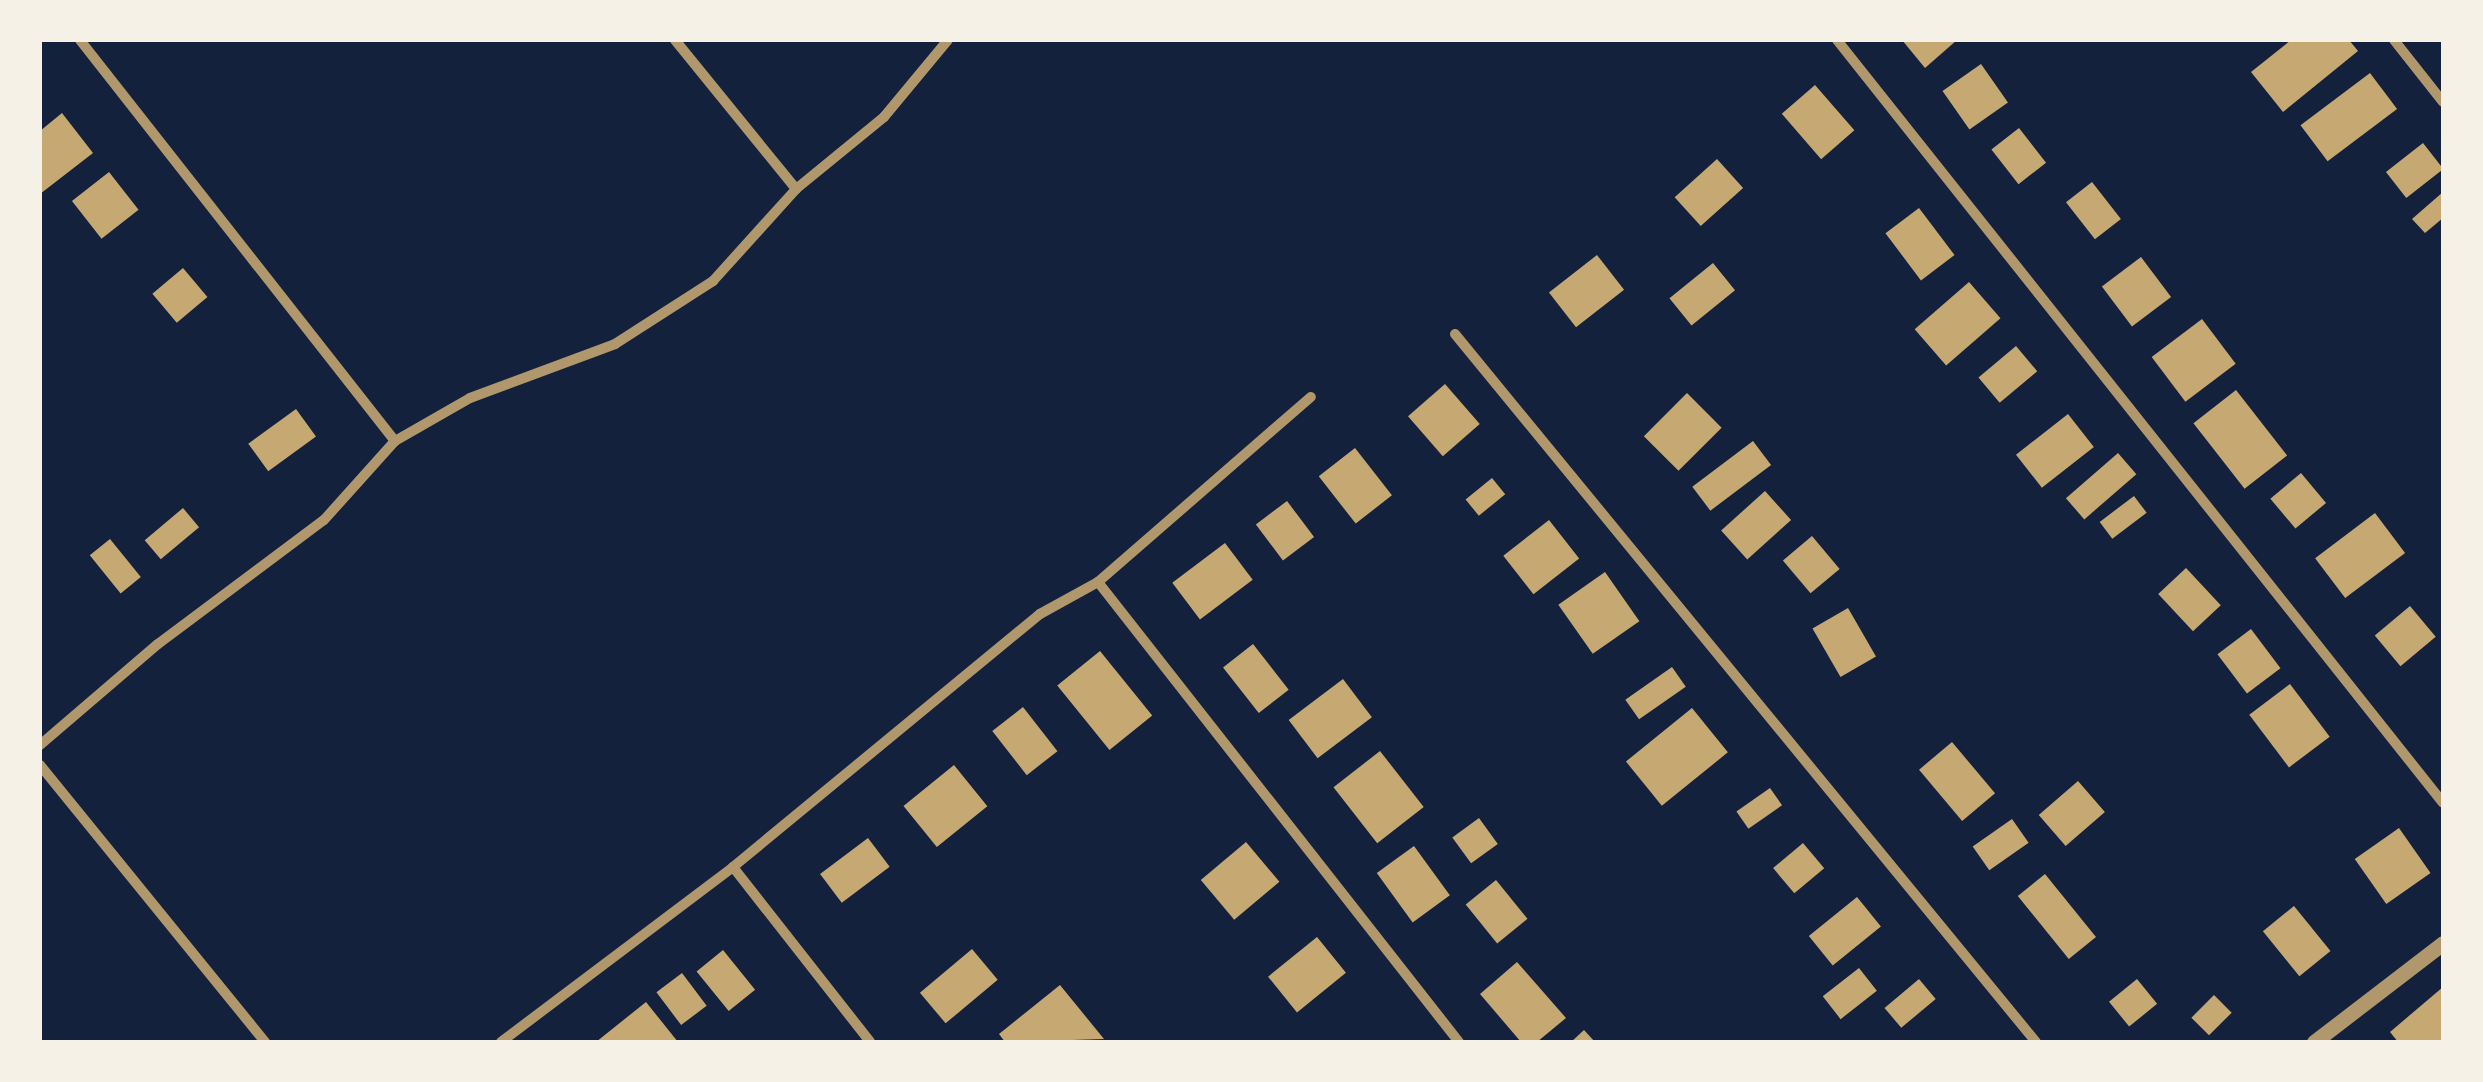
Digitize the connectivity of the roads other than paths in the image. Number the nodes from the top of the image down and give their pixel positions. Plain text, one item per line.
1 (80, 40) edge
2 (675, 40) edge
3 (948, 40) edge
4 (1837, 40) edge
5 (2394, 40) edge
6 (2443, 102) edge
7 (796, 190) junction
8 (1455, 334) dead end
9 (1311, 397) dead end
10 (395, 441) junction
11 (1098, 582) junction
12 (40, 745) edge
13 (40, 765) edge
14 (2443, 803) edge
15 (732, 867) junction
16 (2443, 943) edge
17 (265, 1042) edge
18 (501, 1042) edge
19 (870, 1042) edge
20 (1459, 1042) edge
21 (2036, 1042) edge
22 (2314, 1042) edge

1 - 10 street
2 - 7 street
3 - 7 street
4 - 14 street
5 - 6 street
7 - 10 street
8 - 21 street
9 - 11 street
10 - 12 street
11 - 15 street
11 - 20 street
13 - 17 street
15 - 18 street
15 - 19 street
16 - 22 street

